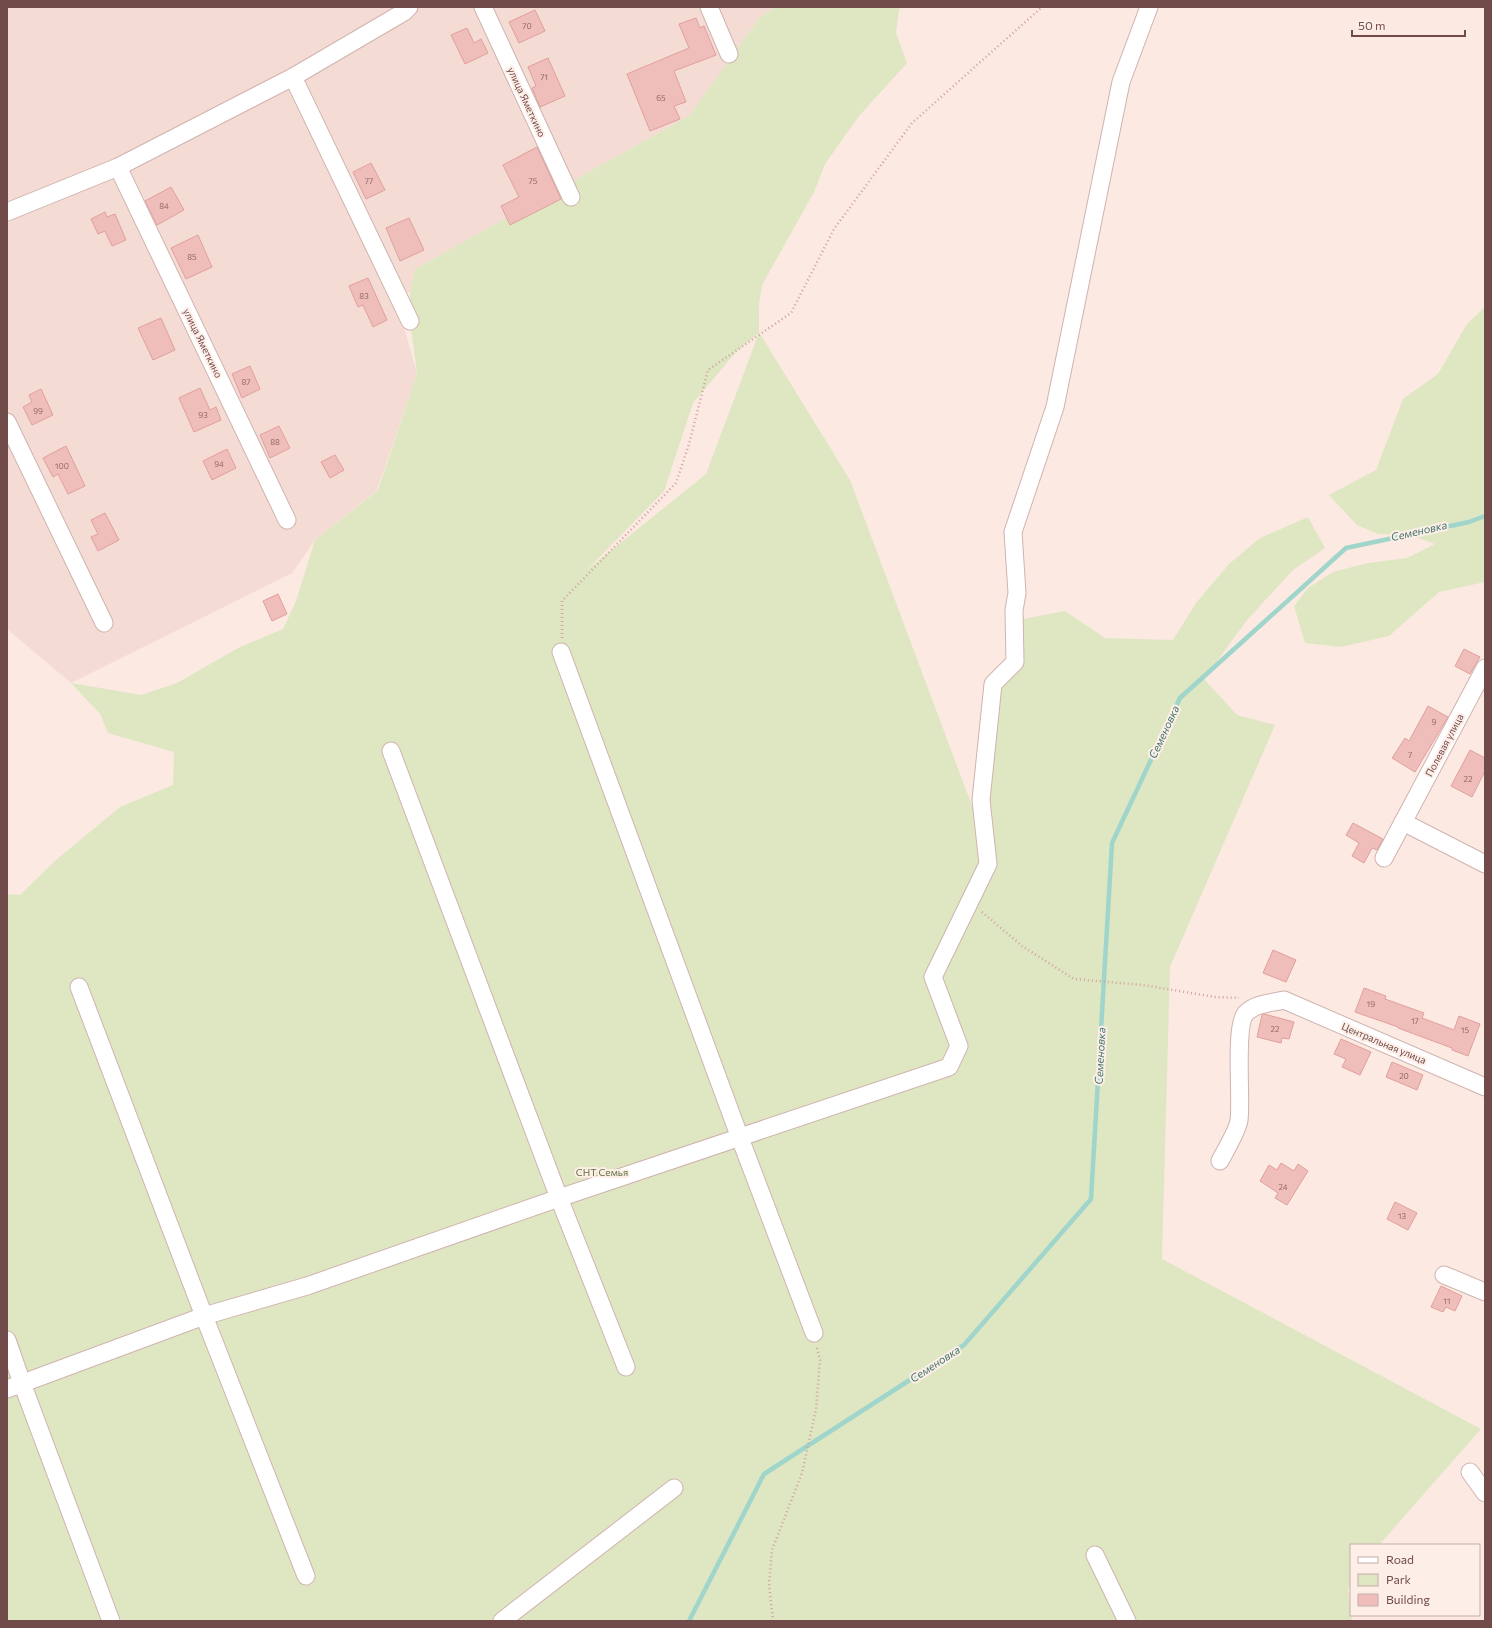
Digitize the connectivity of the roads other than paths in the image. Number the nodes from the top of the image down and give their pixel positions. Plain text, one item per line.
1 (409, 7) edge
2 (483, 7) edge
3 (709, 7) edge
4 (1148, 7) edge
5 (729, 54) dead end
6 (293, 76) junction
7 (118, 167) junction
8 (571, 197) dead end
9 (7, 212) edge
10 (410, 321) dead end
11 (7, 422) edge
12 (287, 520) dead end
13 (104, 623) dead end
14 (561, 652) road end
15 (1485, 668) edge
16 (391, 752) dead end
17 (1403, 822) junction
18 (1384, 858) dead end
19 (1485, 864) edge
20 (79, 987) dead end
21 (1485, 1087) edge
22 (740, 1138) junction
23 (1220, 1161) dead end
24 (559, 1198) junction
25 (1444, 1275) dead end
26 (1485, 1292) edge
27 (204, 1316) junction
28 (814, 1334) road end
29 (7, 1340) edge
30 (626, 1367) dead end
31 (14, 1386) edge
32 (1470, 1472) dead end
33 (674, 1488) dead end
34 (1485, 1493) edge
35 (1094, 1555) dead end
36 (306, 1576) dead end
37 (111, 1621) edge
38 (502, 1621) edge
39 (1127, 1621) edge

1 - 6 street
2 - 8 street, улица Яметкино
3 - 5 street
4 - 22 street
6 - 7 street
6 - 10 street
7 - 9 street
7 - 12 street, улица Яметкино
11 - 13 street
14 - 22 street
15 - 17 street, Полевая улица
16 - 24 street
17 - 18 street, Полевая улица
17 - 19 street
20 - 27 street
21 - 23 street, Центральная улица
22 - 24 street
22 - 28 street
24 - 27 street
24 - 30 street
25 - 26 street
27 - 31 street
27 - 36 street
29 - 31 street
31 - 37 street
32 - 34 street
33 - 38 street
35 - 39 street

